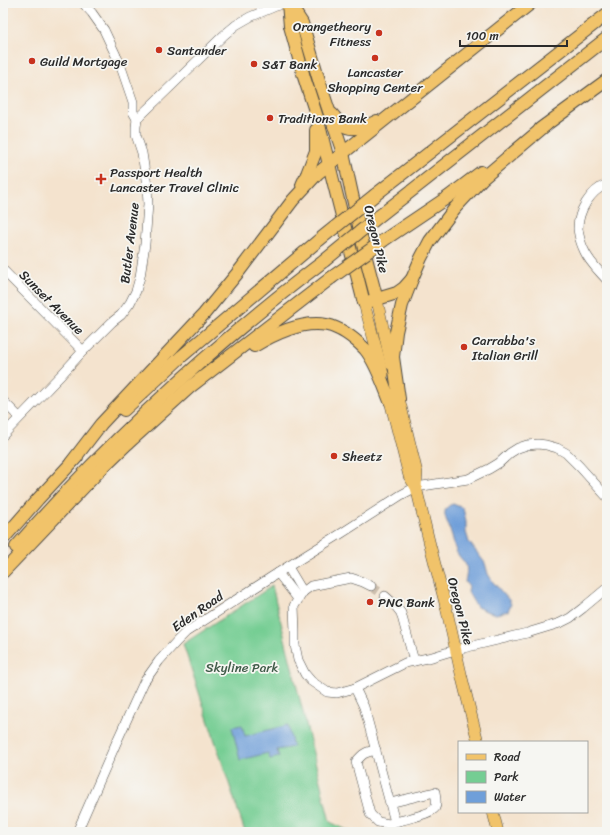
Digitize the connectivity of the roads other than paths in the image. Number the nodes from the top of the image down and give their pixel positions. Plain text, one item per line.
1 (83, 3) edge
2 (283, 3) edge
3 (288, 3) edge
4 (530, 3) edge
5 (607, 14) edge
6 (607, 38) edge
7 (607, 80) edge
8 (405, 104) junction
9 (327, 108) junction
10 (317, 117) junction
11 (137, 119) junction
12 (546, 125) junction
13 (344, 153) junction
14 (329, 164) junction
15 (607, 184) edge
16 (293, 200) junction
17 (3, 270) edge
18 (412, 279) junction
19 (607, 280) edge
20 (377, 300) junction
21 (364, 303) junction
22 (83, 351) junction
23 (190, 388) junction
24 (395, 400) junction
25 (3, 401) edge
26 (20, 417) junction
27 (3, 435) edge
28 (71, 463) junction
29 (416, 487) junction
30 (607, 497) edge
31 (3, 539) edge
32 (3, 562) edge
33 (288, 567) junction
34 (3, 572) edge
35 (278, 573) junction
36 (371, 586) tunnel mouth
37 (607, 588) edge
38 (300, 595) junction
39 (385, 596) tunnel mouth
40 (456, 650) junction
41 (414, 661) junction
42 (355, 688) junction
43 (478, 741) edge
44 (376, 750) junction
45 (390, 803) junction
46 (493, 813) edge
47 (395, 822) junction
48 (77, 832) edge
49 (498, 832) edge

1 - 11 street, Butler Avenue
2 - 11 street
3 - 9 highway, Oregon Pike
3 - 10 highway, Oregon Pike
4 - 8 highway
5 - 28 highway, bridge
6 - 32 highway, bridge
7 - 12 highway
8 - 9 highway
8 - 13 highway
9 - 13 highway, Oregon Pike
10 - 14 highway, Oregon Pike
10 - 16 highway
11 - 22 street, Butler Avenue
12 - 18 highway
12 - 23 highway, bridge
13 - 14 highway
13 - 20 highway, Oregon Pike
14 - 16 highway
14 - 21 highway, Oregon Pike
15 - 19 street
16 - 28 highway
17 - 22 street, Sunset Avenue
18 - 20 highway
18 - 24 highway
20 - 21 highway
20 - 24 main road, Oregon Pike
21 - 24 main road, Oregon Pike
22 - 26 street, Butler Avenue
23 - 24 highway
23 - 34 highway
24 - 29 main road, Oregon Pike
25 - 26 street
26 - 27 street, Butler Avenue
28 - 31 highway
29 - 30 street
29 - 33 street, Eden Road
29 - 40 main road, Oregon Pike
33 - 35 street, Eden Road
33 - 38 street
35 - 38 street
35 - 48 street, Eden Road
36 - 38 street
37 - 40 street
38 - 42 street
39 - 41 street
40 - 41 street
40 - 43 main road, Oregon Pike
41 - 42 street
42 - 44 street
44 - 45 street
44 - 47 street
45 - 47 street
45 - 47 street
46 - 49 main road

